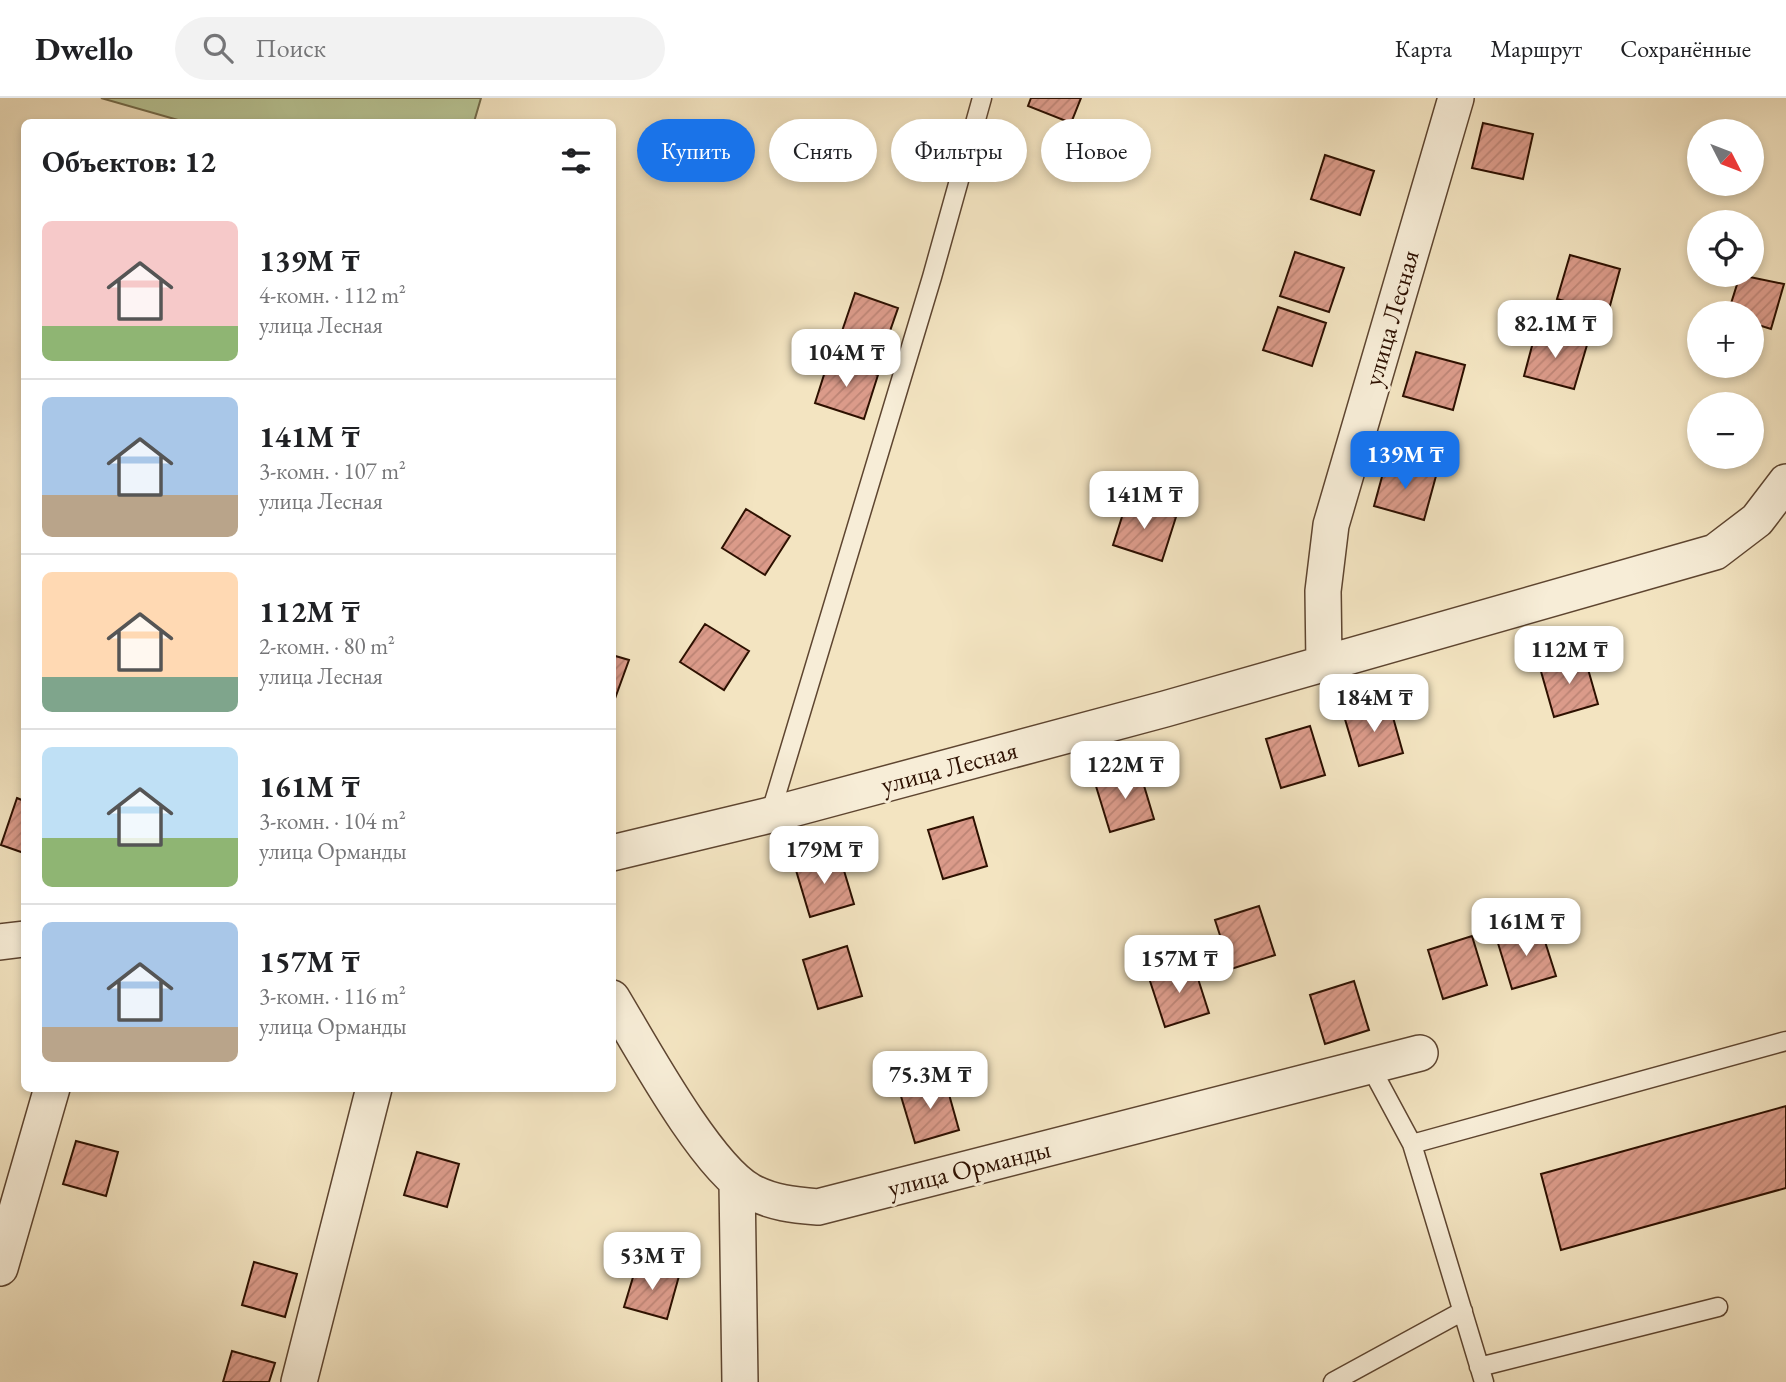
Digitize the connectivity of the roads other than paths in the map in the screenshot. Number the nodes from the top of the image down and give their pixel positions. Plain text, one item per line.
1 (982, 98) edge
2 (1456, 98) edge
3 (1786, 482) edge
4 (1324, 664) junction
5 (770, 815) junction
6 (616, 852) edge
7 (21, 939) edge
8 (0, 942) edge
9 (616, 1005) edge
10 (1786, 1041) edge
11 (1420, 1053) dead end
12 (1370, 1066) junction
13 (51, 1092) edge
14 (373, 1092) edge
15 (1412, 1144) junction
16 (737, 1182) junction
17 (0, 1268) edge
18 (1718, 1307) dead end
19 (1463, 1311) junction
20 (1482, 1375) edge
21 (299, 1382) edge
22 (740, 1382) edge
23 (1333, 1382) edge

1 - 5 lane
2 - 4 street, улица Лесная
3 - 4 street, улица Лесная
4 - 5 street, улица Лесная
5 - 6 street, улица Лесная
7 - 8 street
9 - 16 street, улица Орманды
10 - 15 lane
11 - 12 street, улица Орманды
12 - 15 lane
12 - 16 street, улица Орманды
13 - 17 street
14 - 21 street
15 - 19 lane
16 - 22 street
18 - 20 lane
19 - 20 lane
19 - 23 lane

